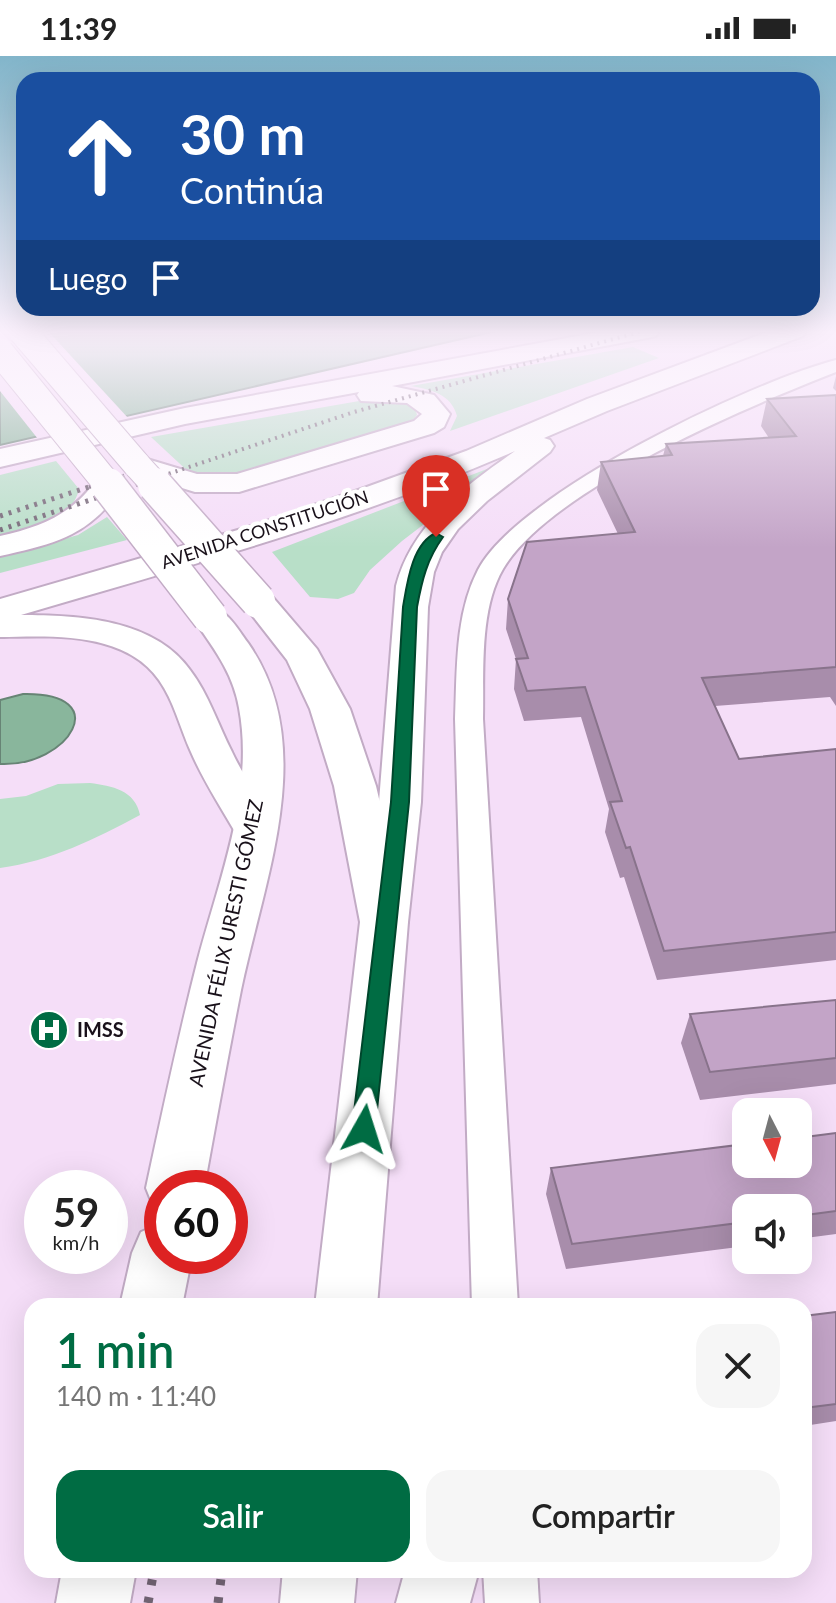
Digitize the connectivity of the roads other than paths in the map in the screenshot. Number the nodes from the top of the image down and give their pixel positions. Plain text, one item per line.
1 (42, 403) edge
2 (84, 403) edge
3 (255, 403) edge
4 (310, 403) edge
5 (427, 403) edge
6 (602, 403) edge
7 (748, 403) edge
8 (597, 405) junction
9 (185, 416) junction
10 (0, 458) edge
11 (137, 465) junction
12 (108, 485) junction
13 (0, 546) edge
14 (0, 583) edge
15 (0, 610) edge
16 (0, 626) edge
17 (254, 826) junction
18 (384, 922) junction
19 (179, 1170) edge
20 (158, 1274) edge
21 (153, 1298) edge
22 (347, 1298) edge
23 (495, 1298) edge
24 (98, 1578) edge
25 (319, 1578) edge
26 (440, 1578) edge
27 (510, 1578) edge
28 (93, 1603) edge
29 (317, 1603) edge
30 (433, 1603) edge
31 (512, 1603) edge

1 - 12 main road, AVENIDA FÉLIX URESTI GÓMEZ, bridge
2 - 11 main road, bridge
3 - 9 main road
4 - 9 main road
5 - 11 main road
6 - 8 main road, AVENIDA CONSTITUCIÓN
7 - 23 street
8 - 14 main road
8 - 15 main road, AVENIDA CONSTITUCIÓN
8 - 18 main road
9 - 10 main road
11 - 18 main road, bridge
12 - 13 main road
12 - 17 main road, AVENIDA FÉLIX URESTI GÓMEZ, bridge
16 - 17 main road
17 - 19 main road, AVENIDA FÉLIX URESTI GÓMEZ
18 - 22 main road
20 - 21 main road
24 - 28 main road
25 - 29 main road
26 - 30 main road
27 - 31 street

